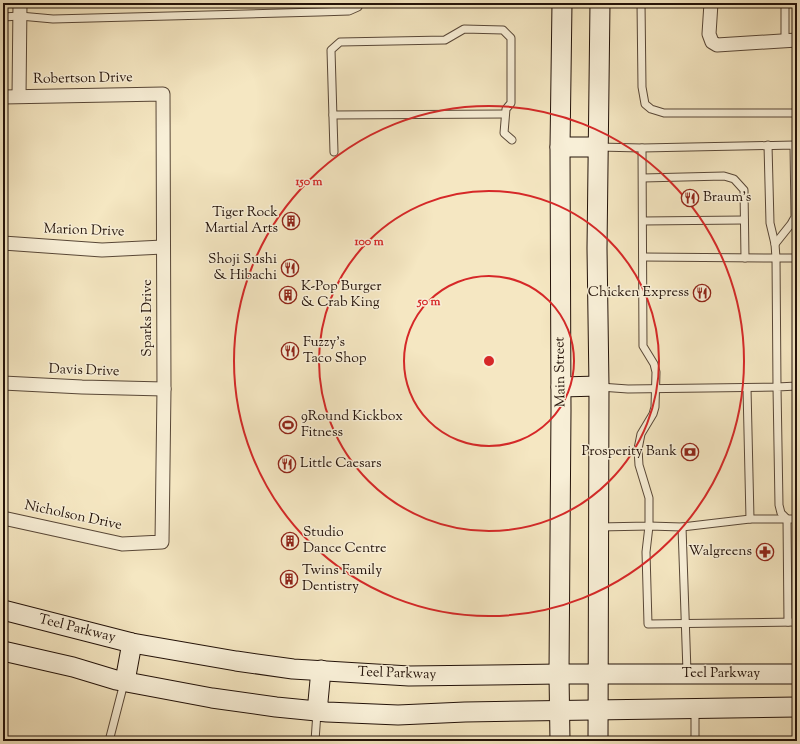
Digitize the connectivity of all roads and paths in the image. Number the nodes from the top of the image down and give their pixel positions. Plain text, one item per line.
1 (20, 3) edge
2 (360, 3) edge
3 (562, 3) edge
4 (600, 3) edge
5 (641, 3) edge
6 (711, 3) edge
7 (785, 3) edge
8 (20, 16) junction
9 (3, 17) edge
10 (791, 40) edge
11 (163, 94) joint
12 (19, 96) junction
13 (3, 97) edge
14 (505, 114) junction
15 (797, 114) edge
16 (333, 115) junction
17 (512, 140) dead end
18 (795, 144) edge
19 (768, 145) junction
20 (560, 147) junction
21 (598, 147) junction
22 (642, 148) junction
23 (334, 152) dead end
24 (643, 178) junction
25 (744, 220) junction
26 (643, 221) junction
27 (797, 226) edge
28 (788, 230) junction
29 (3, 243) edge
30 (775, 244) junction
31 (163, 247) junction
32 (643, 257) junction
33 (745, 258) junction
34 (776, 258) junction
35 (797, 258) edge
36 (3, 383) edge
37 (599, 386) junction
38 (778, 386) junction
39 (797, 386) edge
40 (560, 387) junction
41 (655, 388) junction
42 (747, 388) junction
43 (164, 389) junction
44 (3, 518) edge
45 (750, 519) junction
46 (787, 519) junction
47 (797, 519) edge
48 (649, 526) junction
49 (599, 527) junction
50 (682, 527) junction
51 (162, 542) joint
52 (3, 610) edge
53 (788, 622) junction
54 (797, 622) edge
55 (684, 623) junction
56 (132, 643) junction
57 (3, 651) edge
58 (321, 670) junction
59 (559, 674) junction
60 (687, 674) junction
61 (797, 674) edge
62 (598, 675) junction
63 (125, 682) junction
64 (797, 707) edge
65 (695, 708) junction
66 (598, 710) junction
67 (559, 711) junction
68 (318, 712) junction
69 (109, 741) edge
70 (315, 741) edge
71 (560, 741) edge
72 (598, 741) edge
73 (696, 741) edge

1 - 8 street
2 - 8 lane
3 - 20 main road, Main Street
4 - 21 main road
5 - 15 lane
6 - 10 street
7 - 10 lane
8 - 9 lane
8 - 12 street
11 - 12 street, Robertson Drive
11 - 31 street, Sparks Drive
12 - 13 street, Robertson Drive
14 - 16 lane
14 - 16 lane
14 - 17 lane
16 - 23 lane
18 - 19 lane
18 - 28 lane
19 - 22 lane
19 - 30 lane
20 - 21 main road
20 - 40 main road, Main Street
21 - 22 lane
21 - 37 main road
22 - 24 lane
24 - 25 lane
24 - 26 lane
25 - 26 lane
25 - 33 lane
26 - 32 lane
27 - 28 lane
28 - 30 lane
29 - 31 street, Marion Drive
30 - 34 lane
31 - 43 street, Sparks Drive
32 - 33 lane
32 - 41 lane
33 - 34 lane
34 - 35 lane
34 - 38 lane
36 - 43 street, Davis Drive
37 - 40 main road
37 - 41 lane
37 - 49 main road
38 - 39 lane
38 - 42 lane
38 - 46 lane
40 - 59 main road, Main Street
41 - 42 lane
41 - 48 lane
42 - 45 lane
43 - 51 street, Sparks Drive
44 - 51 street, Nicholson Drive
45 - 46 lane
45 - 50 lane
46 - 47 lane
46 - 53 lane
48 - 49 lane
48 - 50 lane
48 - 55 lane
49 - 62 main road
50 - 55 lane
52 - 56 main road, Teel Parkway
53 - 54 lane
53 - 55 lane
55 - 60 lane
56 - 58 main road, Teel Parkway
56 - 63 main road
57 - 63 main road
58 - 59 main road, Teel Parkway
58 - 68 main road
59 - 62 main road, Teel Parkway
59 - 67 main road, Main Street
60 - 61 main road, Teel Parkway
60 - 62 main road, Teel Parkway
62 - 66 main road
63 - 68 main road
63 - 69 lane
64 - 65 main road
65 - 66 main road
65 - 73 lane
66 - 67 main road
66 - 72 main road
67 - 68 main road
67 - 71 main road, Main Street
68 - 70 lane

